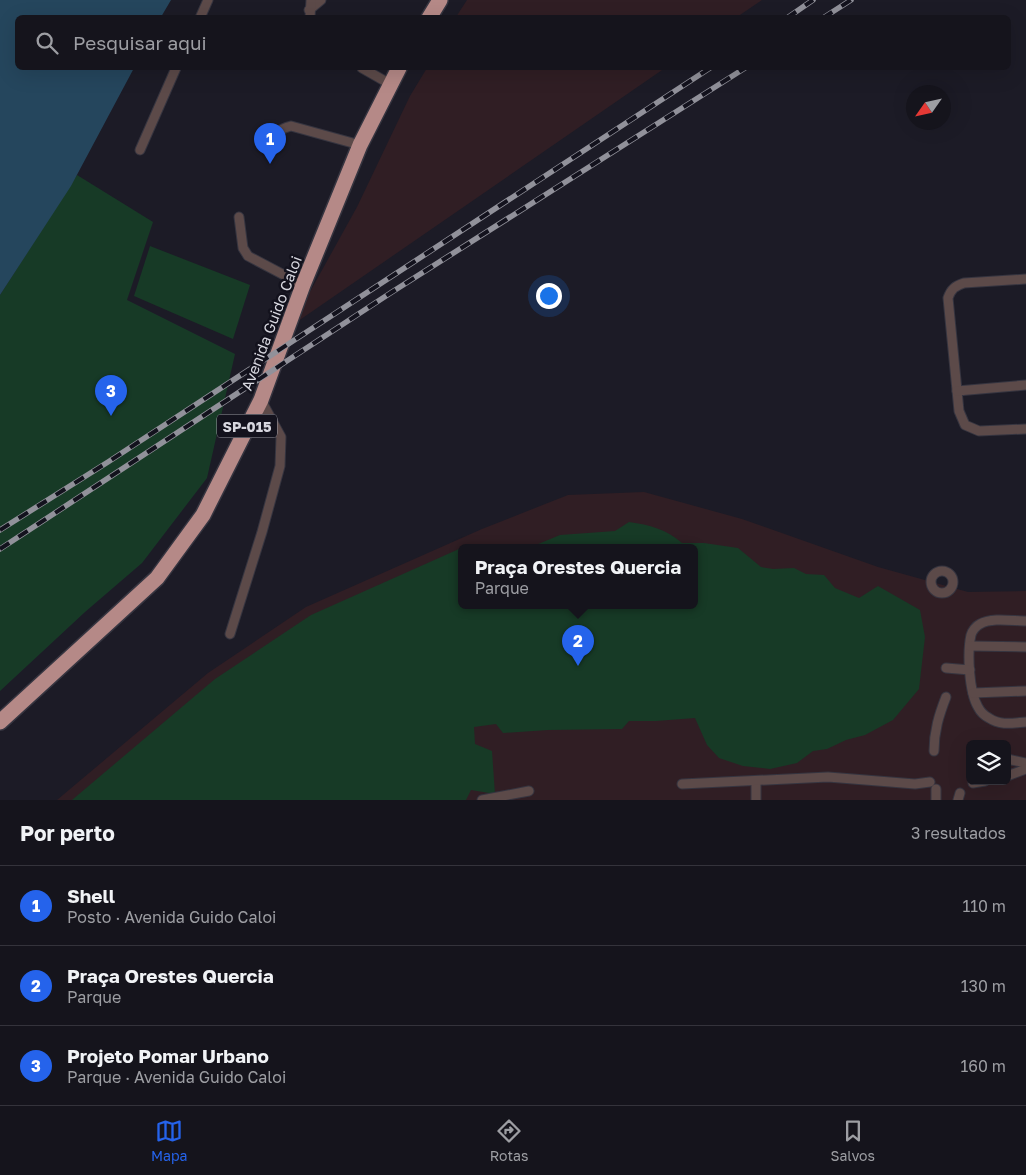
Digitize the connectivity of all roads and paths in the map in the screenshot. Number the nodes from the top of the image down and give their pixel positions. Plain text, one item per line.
1 (208, 0) edge
2 (311, 0) edge
3 (321, 0) edge
4 (440, 0) edge
5 (309, 14) edge
6 (201, 15) edge
7 (431, 15) edge
8 (175, 70) edge
9 (366, 70) edge
10 (398, 70) edge
11 (390, 84) junction
12 (267, 143) dead end
13 (360, 145) junction
14 (140, 150) dead end
15 (239, 217) dead end
16 (1026, 279) edge
17 (303, 285) junction
18 (1026, 386) edge
19 (957, 391) junction
20 (261, 400) junction
21 (1026, 429) edge
22 (1026, 621) edge
23 (230, 634) dead end
24 (970, 646) junction
25 (1026, 647) edge
26 (946, 668) dead end
27 (970, 670) junction
28 (1026, 691) edge
29 (973, 693) junction
30 (946, 696) dead end
31 (0, 722) edge
32 (1026, 722) edge
33 (934, 751) dead end
34 (1011, 760) edge
35 (1026, 763) edge
36 (1026, 769) edge
37 (1011, 775) edge
38 (756, 780) junction
39 (682, 784) dead end
40 (529, 791) dead end
41 (482, 800) edge
42 (756, 800) edge
43 (936, 800) edge

1 - 6 lane
2 - 5 lane
3 - 5 lane
4 - 7 highway
8 - 14 lane
9 - 11 lane
10 - 11 highway, Avenida Guido Caloi / SP-015
11 - 13 highway, Avenida Guido Caloi / SP-015
12 - 13 lane
13 - 17 highway, Avenida Guido Caloi / SP-015
15 - 17 lane
16 - 19 lane
17 - 20 highway, Avenida Guido Caloi / SP-015
18 - 19 lane
19 - 21 lane
20 - 23 lane
20 - 31 highway, Avenida Guido Caloi / SP-015
22 - 24 lane
24 - 25 lane
24 - 27 lane
26 - 27 lane
27 - 29 lane
28 - 29 lane
29 - 32 lane
30 - 33 lane
34 - 35 lane
36 - 37 lane
38 - 39 lane
38 - 42 lane
38 - 43 lane
40 - 41 lane

